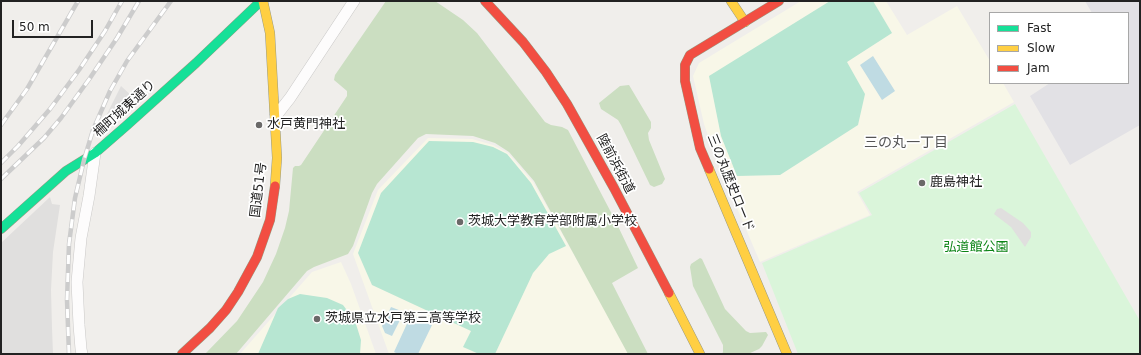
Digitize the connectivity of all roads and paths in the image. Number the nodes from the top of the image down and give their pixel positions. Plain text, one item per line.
1 (262, 1) edge
2 (354, 1) edge
3 (485, 1) edge
4 (731, 1) edge
5 (779, 1) edge
6 (745, 22) junction
7 (275, 117) junction
8 (95, 153) junction
9 (1, 229) edge
10 (82, 354) edge
11 (182, 354) edge
12 (700, 354) edge
13 (787, 354) edge

1 - 7 main road, 国道51号
1 - 8 main road, 柵町城東通り
2 - 7 street
3 - 12 main road, 陸前浜街道
4 - 6 main road
5 - 6 main road, 三の丸歴史ロード
6 - 13 main road, 三の丸歴史ロード
7 - 11 main road, 国道51号
8 - 9 main road, 柵町城東通り
8 - 10 street

